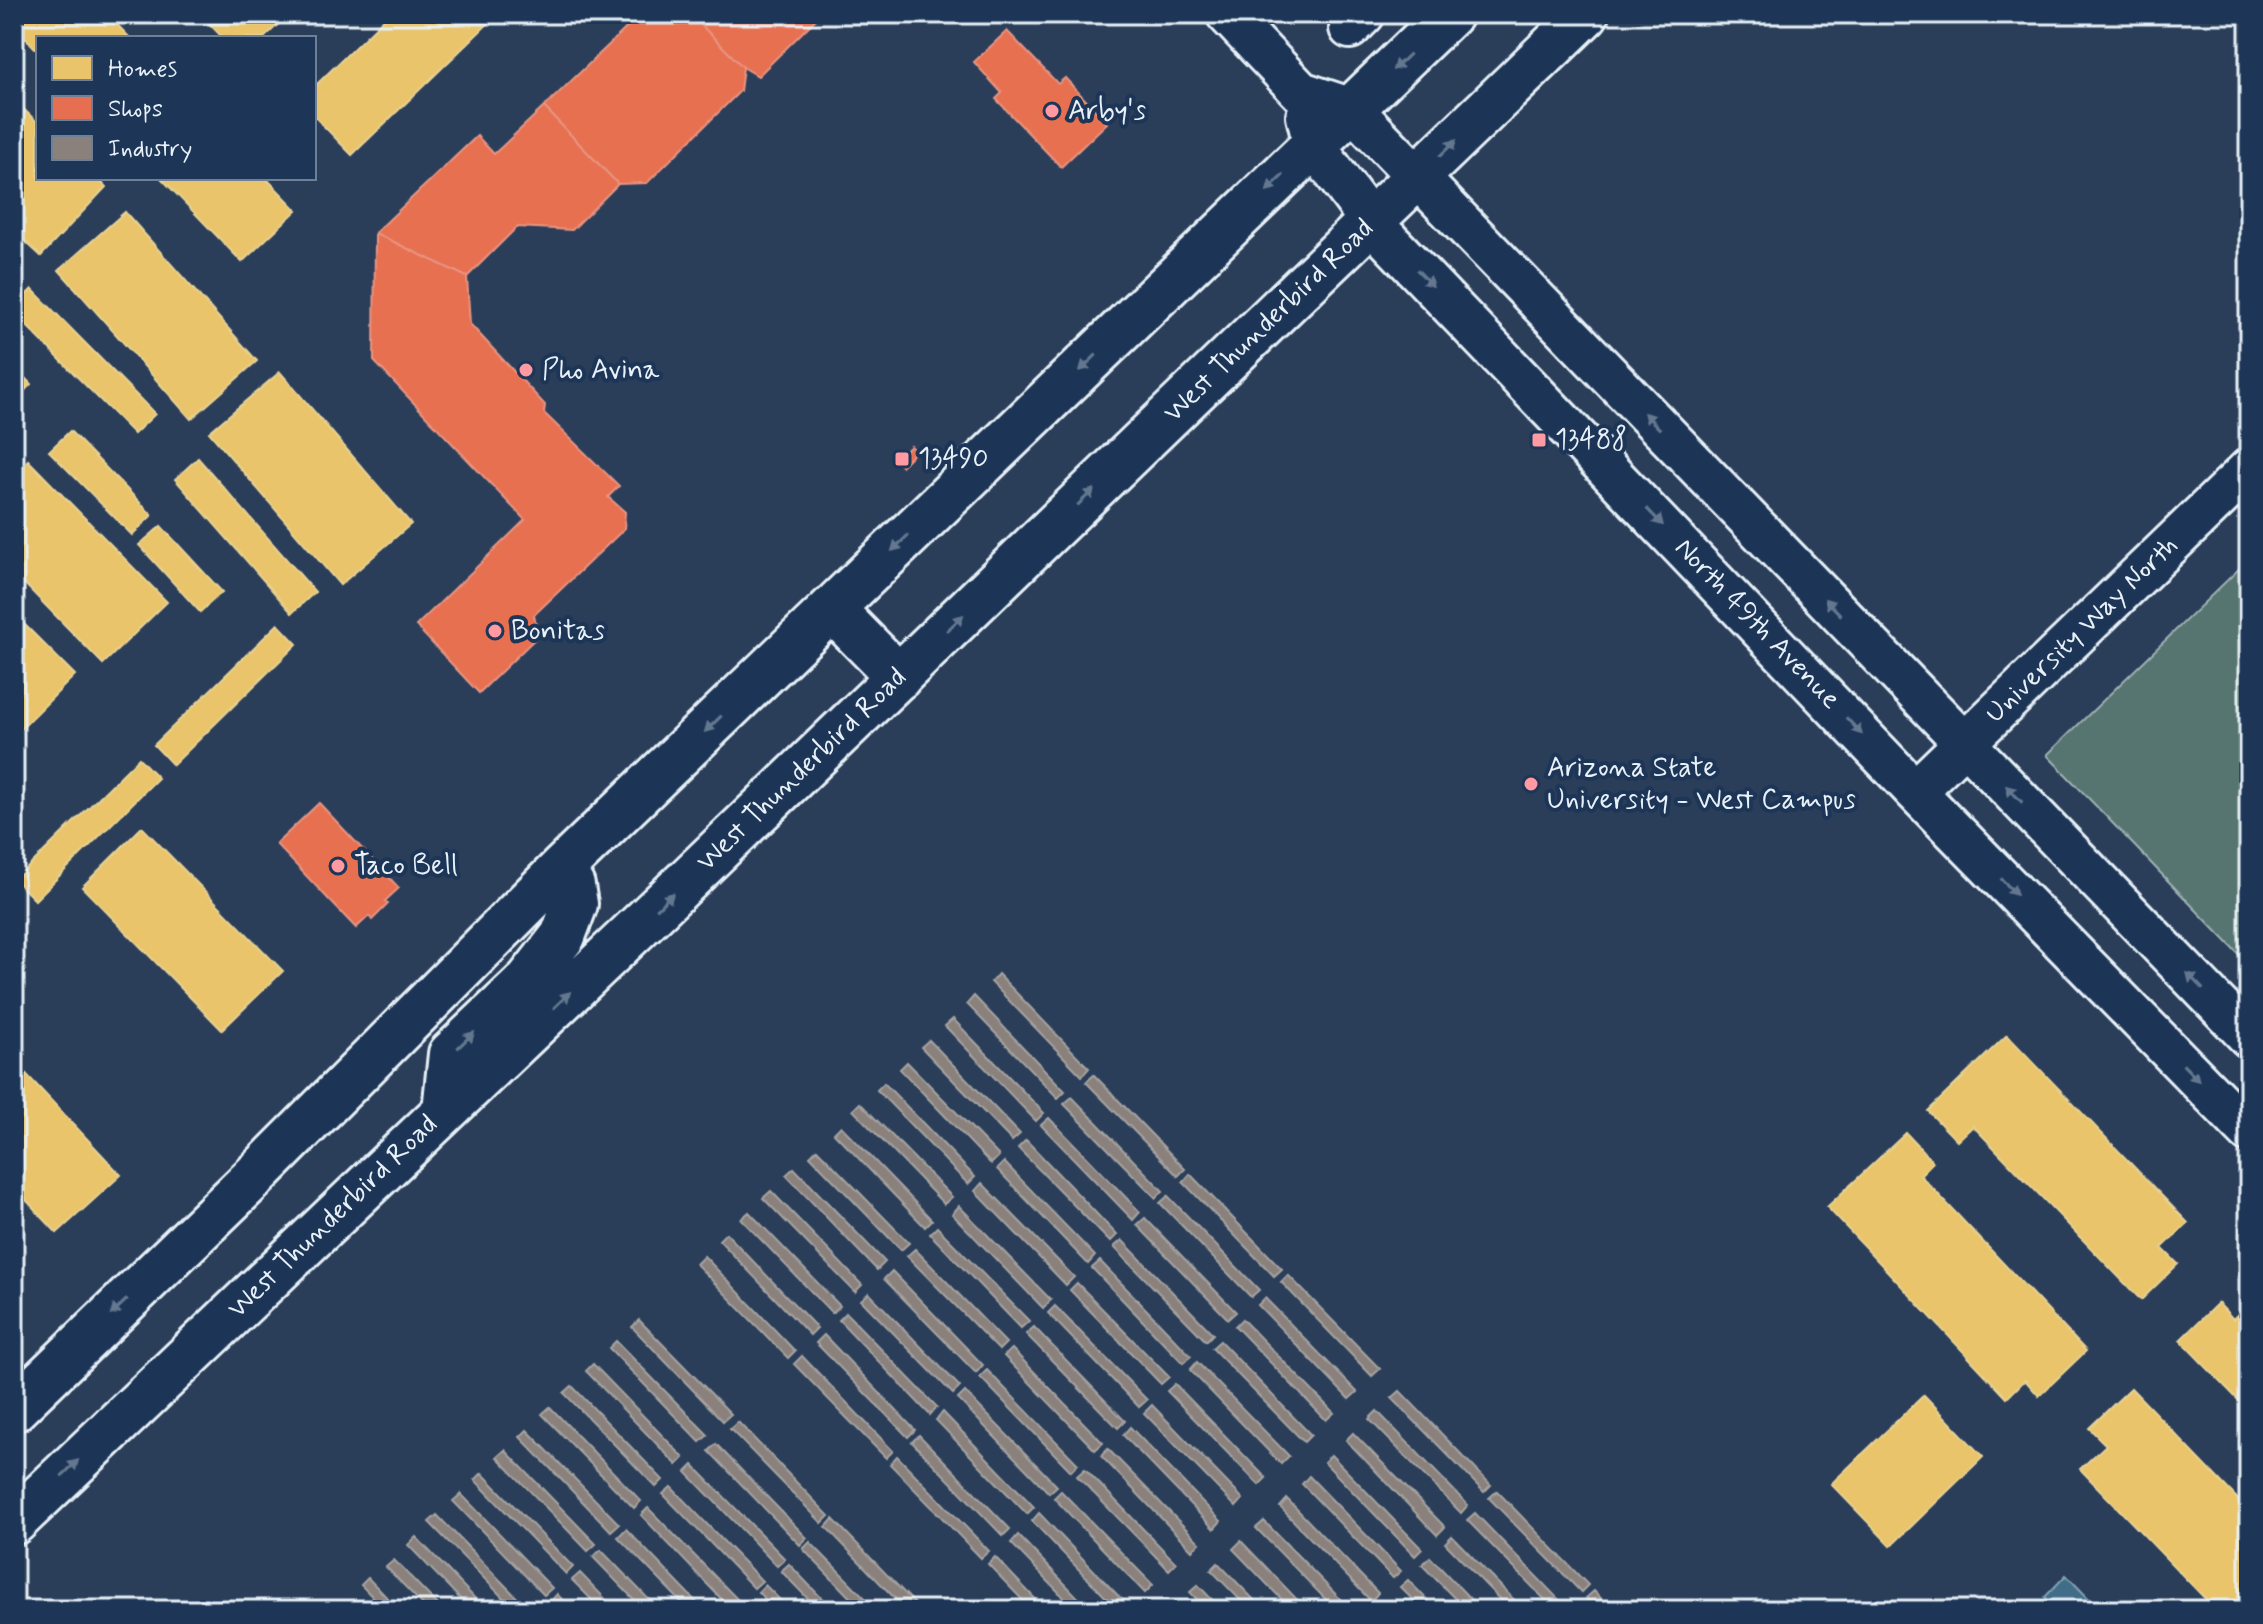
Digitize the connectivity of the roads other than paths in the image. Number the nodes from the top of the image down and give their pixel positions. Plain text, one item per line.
1 (1227, 14) edge
2 (1450, 14) edge
3 (1586, 14) edge
4 (1301, 92) junction
5 (1352, 109) junction
6 (1314, 145) junction
7 (1417, 178) junction
8 (1371, 222) junction
9 (2249, 469) edge
10 (832, 609) junction
11 (899, 677) junction
12 (1965, 744) junction
13 (1915, 791) junction
14 (562, 868) junction
15 (2249, 1037) edge
16 (445, 1111) junction
17 (2249, 1132) edge
18 (14, 1409) edge
19 (14, 1522) edge

1 - 4 street, North 49th Avenue
2 -> 5 main road
7 -> 3 main road, West Thunderbird Road
4 - 5 street, North 49th Avenue
4 - 6 street, North 49th Avenue
5 - 6 main road
5 - 7 street, North 49th Avenue
6 - 8 street, North 49th Avenue
6 -> 10 main road
7 - 8 main road, West Thunderbird Road
12 -> 7 street, North 49th Avenue
11 -> 8 main road, West Thunderbird Road
8 -> 13 street, North 49th Avenue
9 - 12 street, University Way North
10 - 11 main road
10 -> 14 main road
16 -> 11 main road, West Thunderbird Road
12 - 13 street, University Way North
15 -> 12 street, North 49th Avenue
13 -> 17 street, North 49th Avenue
16 -> 14 main road
14 -> 18 main road
19 -> 16 main road, West Thunderbird Road

